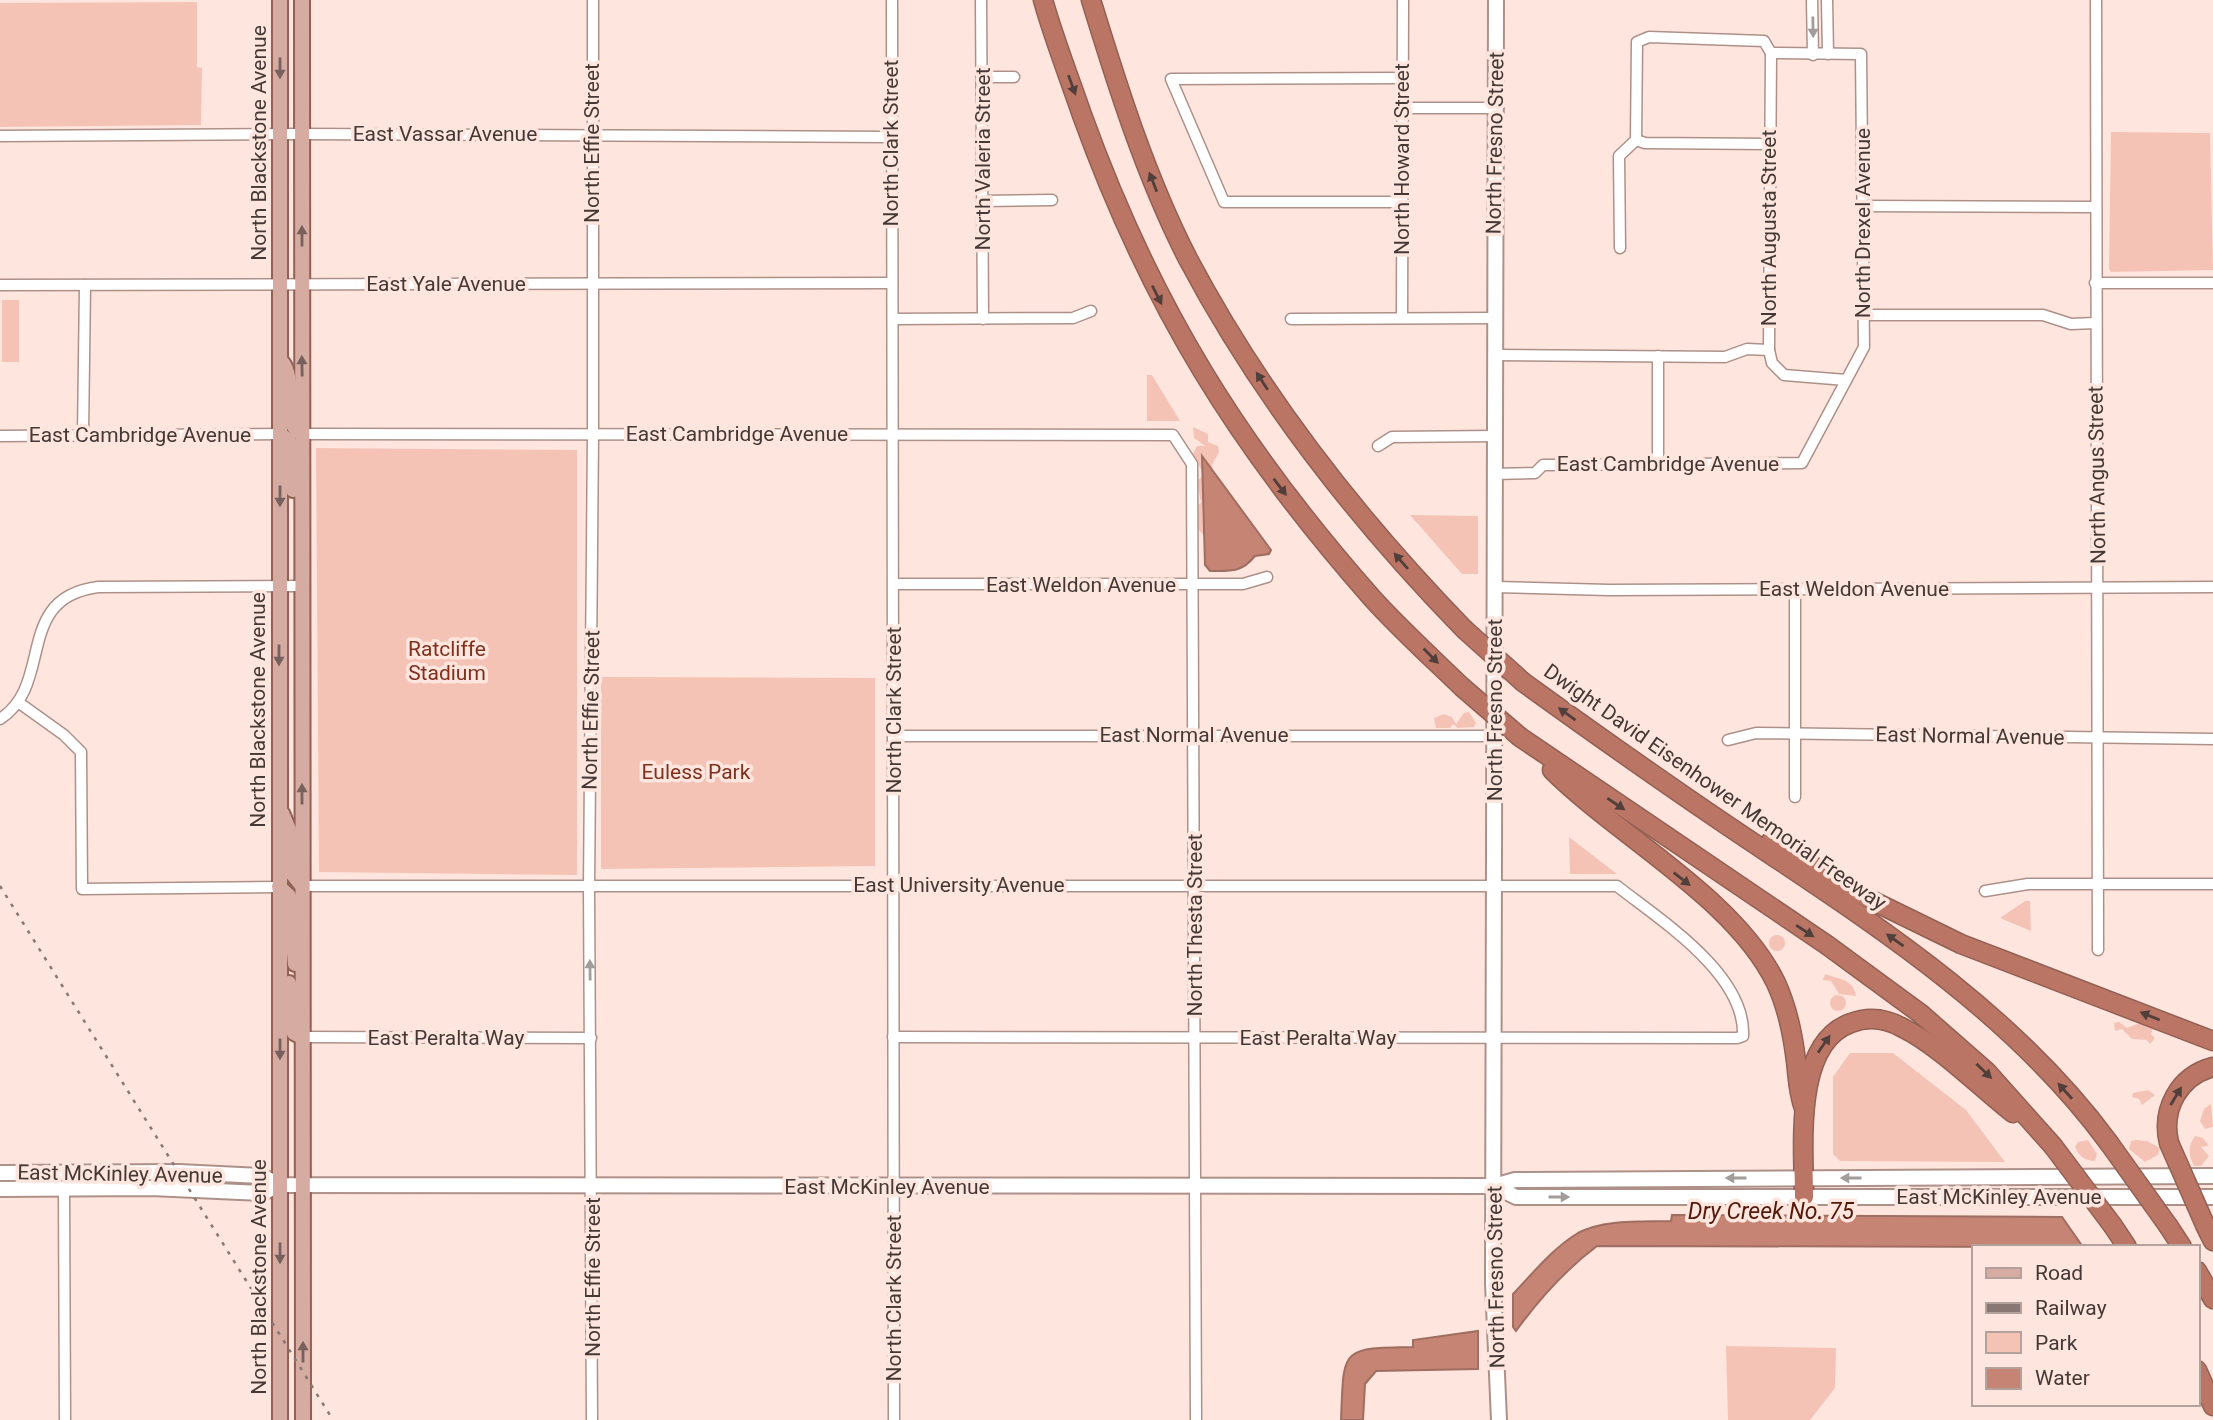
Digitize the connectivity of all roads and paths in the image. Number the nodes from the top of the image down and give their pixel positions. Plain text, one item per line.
1 (280, 0) edge
2 (302, 0) edge
3 (593, 0) edge
4 (892, 0) edge
5 (981, 0) edge
6 (1043, 0) edge
7 (1091, 0) edge
8 (1403, 0) edge
9 (1496, 0) edge
10 (1812, 0) edge
11 (1827, 0) edge
12 (2096, 0) edge
13 (1771, 53) junction
14 (1828, 54) junction
15 (1813, 55) junction
16 (982, 77) junction
17 (1014, 77) dead end
18 (1402, 78) junction
19 (1402, 108) junction
20 (1495, 108) junction
21 (279, 134) junction
22 (301, 134) junction
23 (591, 135) junction
24 (0, 136) edge
25 (891, 137) junction
26 (1636, 140) junction
27 (1770, 144) junction
28 (1052, 200) dead end
29 (983, 201) junction
30 (1401, 202) junction
31 (1864, 206) junction
32 (2096, 206) junction
33 (1620, 248) dead end
34 (892, 283) junction
35 (2095, 283) junction
36 (2213, 283) edge
37 (593, 284) junction
38 (0, 285) edge
39 (85, 285) junction
40 (280, 285) junction
41 (302, 285) junction
42 (1091, 311) dead end
43 (1864, 315) junction
44 (1402, 317) junction
45 (1291, 318) dead end
46 (1494, 318) junction
47 (893, 319) junction
48 (983, 319) junction
49 (2095, 323) junction
50 (1769, 350) junction
51 (1494, 355) junction
52 (1658, 356) junction
53 (279, 359) junction
54 (1846, 380) junction
55 (893, 433) junction
56 (280, 434) junction
57 (83, 435) junction
58 (302, 435) junction
59 (593, 435) junction
60 (1173, 435) joint
61 (0, 436) edge
62 (1494, 436) junction
63 (1378, 446) dead end
64 (1802, 463) joint
65 (1658, 466) junction
66 (1494, 474) junction
67 (302, 542) junction
68 (1267, 577) dead end
69 (894, 584) junction
70 (1195, 585) junction
71 (279, 586) junction
72 (302, 586) junction
73 (1495, 587) junction
74 (2213, 587) edge
75 (1796, 588) junction
76 (2098, 588) junction
77 (18, 702) junction
78 (0, 719) edge
79 (1195, 735) junction
80 (1796, 735) junction
81 (894, 736) junction
82 (1494, 736) junction
83 (1520, 737) junction
84 (1600, 738) junction
85 (2099, 738) junction
86 (2213, 739) edge
87 (1728, 740) dead end
88 (1796, 797) dead end
89 (279, 807) junction
90 (2213, 884) edge
91 (1195, 885) junction
92 (2099, 885) junction
93 (302, 886) junction
94 (893, 886) junction
95 (1494, 886) junction
96 (279, 887) junction
97 (589, 887) junction
98 (1985, 891) dead end
99 (280, 916) junction
100 (2098, 950) dead end
101 (302, 1003) junction
102 (1744, 1036) joint
103 (302, 1037) junction
104 (893, 1037) junction
105 (1195, 1037) junction
106 (591, 1038) junction
107 (1495, 1038) junction
108 (2213, 1041) edge
109 (2213, 1067) edge
110 (1804, 1108) junction
111 (2053, 1146) junction
112 (148, 1171) junction
113 (0, 1172) edge
114 (62, 1172) junction
115 (2213, 1176) edge
116 (1804, 1178) junction
117 (0, 1181) edge
118 (279, 1185) junction
119 (302, 1185) junction
120 (593, 1186) junction
121 (1195, 1186) junction
122 (1494, 1186) junction
123 (893, 1187) junction
124 (0, 1189) edge
125 (64, 1189) junction
126 (1804, 1197) junction
127 (2213, 1197) edge
128 (2210, 1234) edge
129 (2126, 1245) edge
130 (2181, 1245) edge
131 (2199, 1274) edge
132 (2213, 1299) edge
133 (2199, 1374) edge
134 (2213, 1406) edge
135 (65, 1420) edge
136 (280, 1420) edge
137 (303, 1420) edge
138 (592, 1420) edge
139 (894, 1420) edge
140 (1196, 1420) edge
141 (1499, 1420) edge

1 -> 21 main road, North Blackstone Avenue
2 - 22 main road, North Blackstone Avenue
3 - 23 street, North Effie Street
4 - 25 street, North Clark Street
5 - 16 street, North Valeria Street
6 -> 83 highway, bridge
84 -> 7 highway, Dwight David Eisenhower Memorial Freeway, bridge
8 - 18 street, North Howard Street
9 - 20 main road, North Fresno Street
10 -> 15 street
11 - 14 street
12 - 32 street, North Angus Street
13 - 15 street
13 - 26 street
13 - 27 street, North Augusta Street
14 - 15 street
14 - 31 street, North Drexel Avenue
16 - 17 street
16 - 29 street, North Valeria Street
18 - 19 street, North Howard Street
18 - 30 street
19 - 20 street
19 - 30 street, North Howard Street
20 - 46 main road, North Fresno Street
21 - 22 street, East Vassar Avenue
21 - 24 street, East Vassar Avenue
21 - 40 main road, North Blackstone Avenue
22 - 23 street, East Vassar Avenue
41 -> 22 main road, North Blackstone Avenue
23 - 25 street, East Vassar Avenue
23 - 37 street, North Effie Street
25 - 34 street, North Clark Street
26 - 27 street
26 - 33 street
27 - 50 street, North Augusta Street
28 - 29 street
29 - 48 street, North Valeria Street
30 - 44 street, North Howard Street
31 - 32 street
31 - 43 street, North Drexel Avenue
32 - 35 street, North Angus Street
34 - 37 street, East Yale Avenue
34 - 47 street, North Clark Street
35 - 36 street
35 - 49 street, North Angus Street
37 - 41 street, East Yale Avenue
37 - 59 street, North Effie Street
38 - 39 street, East Yale Avenue
39 - 40 street, East Yale Avenue
39 - 57 street
40 - 41 street, East Yale Avenue
40 - 53 main road, North Blackstone Avenue
58 -> 41 main road, North Blackstone Avenue
42 - 48 street
43 - 49 street
43 - 54 street, North Drexel Avenue
44 - 45 street
44 - 46 street
46 - 51 main road, North Fresno Street
47 - 48 street
47 - 55 street, North Clark Street
49 - 76 street, North Angus Street
50 - 52 street, North Augusta Street
50 - 54 street
51 - 52 street, North Augusta Street
51 - 62 main road, North Fresno Street
52 - 65 street
53 - 56 main road, North Blackstone Avenue
53 - 58 main road
54 - 64 street, North Drexel Avenue
55 - 59 street, East Cambridge Avenue
55 - 60 street, East Cambridge Avenue
55 - 69 street, North Clark Street
56 - 57 street, East Cambridge Avenue
56 - 67 main road
56 -> 71 main road, North Blackstone Avenue
57 - 61 street, East Cambridge Avenue
58 - 59 street, East Cambridge Avenue
58 - 67 main road, North Blackstone Avenue
59 - 97 street, North Effie Street
60 - 70 street, North Thesta Street
62 - 63 street
62 - 66 main road, North Fresno Street
64 - 65 street, East Cambridge Avenue
65 - 66 street, East Cambridge Avenue
66 - 73 main road, North Fresno Street
67 - 72 main road, North Blackstone Avenue
68 - 70 street, East Weldon Avenue
69 - 70 street, East Weldon Avenue
69 - 81 street, North Clark Street
70 - 79 street, North Thesta Street
71 - 72 street
71 - 77 street
71 -> 89 main road, North Blackstone Avenue
93 -> 72 main road, North Blackstone Avenue
73 - 75 street, East Weldon Avenue
73 - 82 main road, North Fresno Street
74 - 76 street, East Weldon Avenue
75 - 76 street, East Weldon Avenue
75 - 80 street
76 - 85 street, North Angus Street
77 - 78 street
77 - 96 street
79 - 81 street, East Normal Avenue
79 - 82 street, East Normal Avenue
79 - 91 street, North Thesta Street
80 - 85 street, East Normal Avenue
80 - 87 street, East Normal Avenue
80 - 88 street
81 - 94 street, North Clark Street
82 - 95 main road, North Fresno Street
83 -> 110 highway
83 -> 111 highway
108 -> 84 highway
130 -> 84 highway, Dwight David Eisenhower Memorial Freeway, bridge
85 - 86 street, East Normal Avenue
85 - 92 street, North Angus Street
89 - 93 main road
89 - 96 main road, North Blackstone Avenue
90 - 92 street
91 - 94 street, East University Avenue
91 - 95 street, East University Avenue
91 - 105 street, North Thesta Street
92 - 98 street
92 - 100 street, North Angus Street
93 - 97 street, East University Avenue
93 - 101 main road, North Blackstone Avenue
94 - 97 street, East University Avenue
94 - 104 street, North Clark Street
95 - 102 street, East University Avenue
95 - 107 main road, North Fresno Street
96 - 99 main road, North Blackstone Avenue
96 - 101 main road
106 -> 97 street, North Effie Street
99 - 103 main road
99 -> 118 main road, North Blackstone Avenue
101 - 103 main road, North Blackstone Avenue
102 - 107 street, East Peralta Way
103 - 106 street, East Peralta Way
103 - 119 main road, North Blackstone Avenue
104 - 105 street, East Peralta Way
104 - 123 street, North Clark Street
105 - 107 street, East Peralta Way
105 - 121 street, North Thesta Street
106 - 120 street, North Effie Street
107 - 122 main road, North Fresno Street
128 -> 109 highway, bridge
110 -> 111 highway
110 - 116 highway
111 - 129 highway, bridge
112 - 114 main road, East McKinley Avenue
112 - 118 main road, East McKinley Avenue
112 - 125 main road
113 - 114 main road, East McKinley Avenue
114 - 117 main road
115 -> 116 main road, East McKinley Avenue
116 -> 122 main road, East McKinley Avenue
116 - 126 highway
118 - 119 main road, East McKinley Avenue
118 - 125 main road, East McKinley Avenue
118 -> 136 main road, North Blackstone Avenue
119 - 120 main road, East McKinley Avenue
137 -> 119 main road, North Blackstone Avenue
120 - 123 main road, East McKinley Avenue
120 - 138 street, North Effie Street
121 - 122 main road, East McKinley Avenue
121 - 123 main road, East McKinley Avenue
121 - 140 street, North Thesta Street
122 -> 126 main road, East McKinley Avenue
122 - 141 main road, North Fresno Street
123 - 139 street, North Clark Street
124 - 125 main road, East McKinley Avenue
125 - 135 street
126 - 127 main road, East McKinley Avenue
131 - 132 highway
133 - 134 highway

